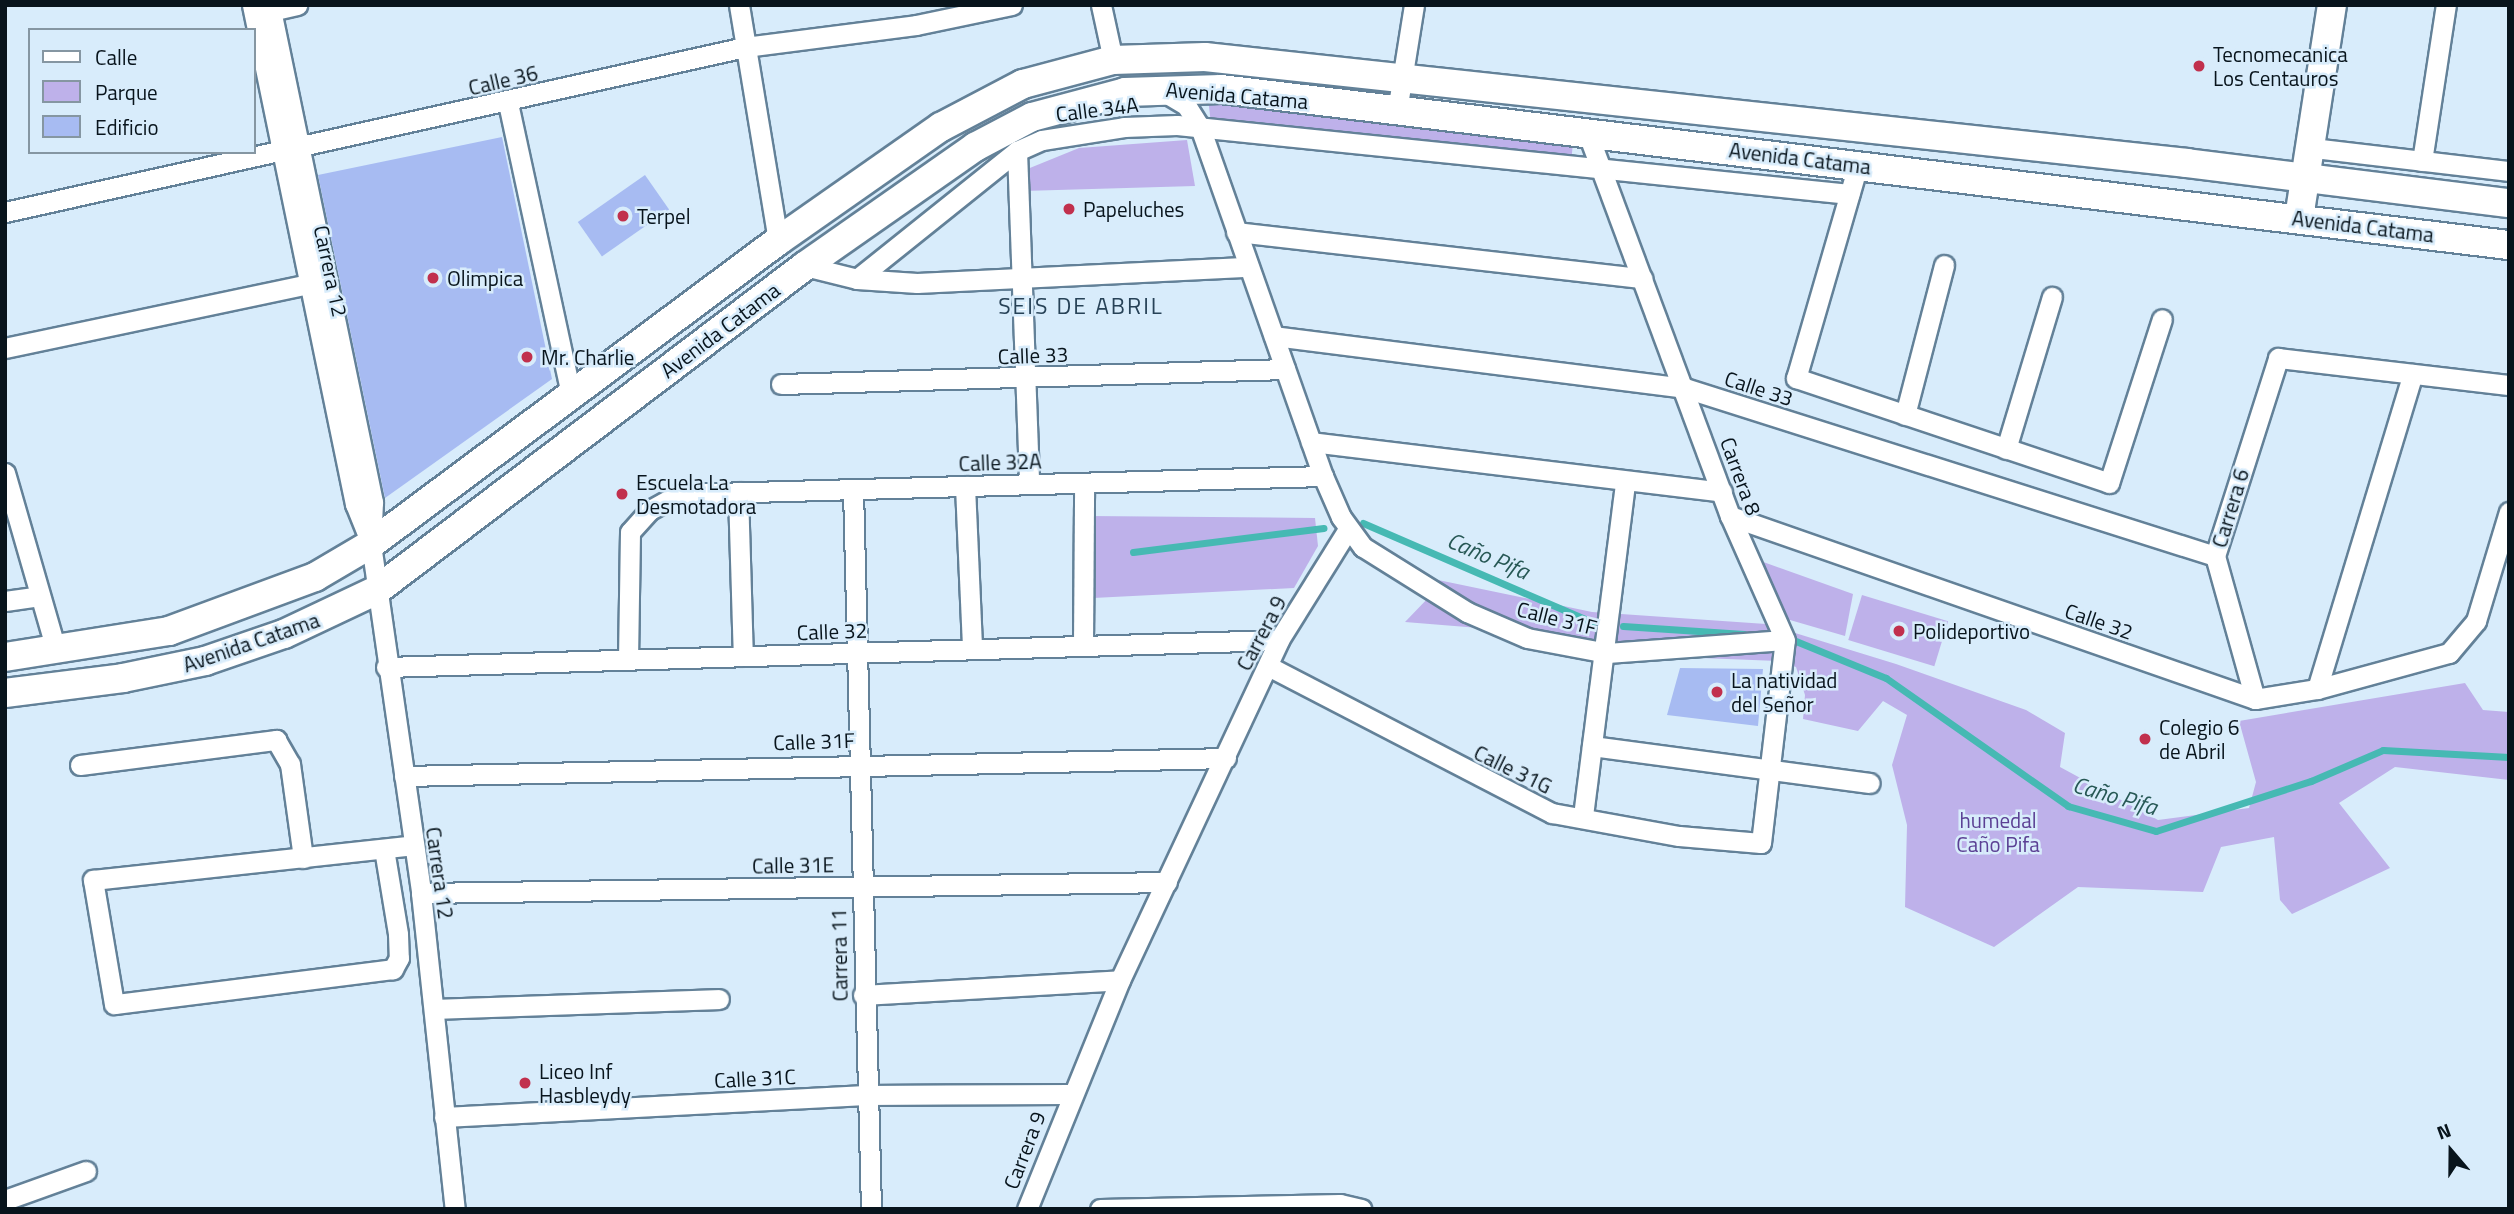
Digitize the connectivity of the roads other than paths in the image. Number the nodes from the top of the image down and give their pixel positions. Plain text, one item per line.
1 (251, 5) edge
2 (298, 5) edge
3 (739, 5) edge
4 (1012, 5) edge
5 (1101, 5) edge
6 (1414, 5) edge
7 (2332, 5) edge
8 (2446, 5) edge
9 (268, 19) edge
10 (745, 47) junction
11 (1113, 60) junction
12 (1400, 78) junction
13 (1157, 88) junction
14 (508, 103) junction
15 (1397, 111) junction
16 (1200, 127) junction
17 (1588, 134) junction
18 (2313, 148) junction
19 (291, 149) junction
20 (1017, 151) junction
21 (2422, 160) junction
22 (1858, 164) junction
23 (1599, 167) junction
24 (2509, 171) edge
25 (2307, 177) junction
26 (1849, 194) junction
27 (2509, 204) edge
28 (5, 212) edge
29 (2299, 218) junction
30 (1237, 232) junction
31 (778, 240) junction
32 (2509, 246) edge
33 (1944, 265) dead end
34 (805, 266) junction
35 (1249, 267) junction
36 (1023, 278) junction
37 (1642, 278) junction
38 (857, 279) junction
39 (318, 282) junction
40 (2052, 297) dead end
41 (2162, 318) dead end
42 (1274, 336) junction
43 (5, 348) edge
44 (1285, 369) junction
45 (2413, 374) junction
46 (1026, 378) junction
47 (781, 384) dead end
48 (2509, 385) edge
49 (1685, 388) junction
50 (571, 394) junction
51 (1905, 415) junction
52 (1311, 442) junction
53 (2006, 449) junction
54 (5, 473) edge
55 (1323, 476) junction
56 (1084, 483) junction
57 (1029, 484) junction
58 (1625, 484) junction
59 (965, 486) junction
60 (853, 489) junction
61 (738, 492) junction
62 (1721, 492) junction
63 (2509, 512) edge
64 (1730, 516) junction
65 (1348, 529) junction
66 (371, 544) junction
67 (2215, 555) junction
68 (377, 590) junction
69 (40, 596) junction
70 (5, 601) edge
71 (1279, 640) junction
72 (1785, 640) junction
73 (1083, 646) junction
74 (972, 649) junction
75 (56, 650) junction
76 (856, 653) junction
77 (1607, 653) junction
78 (743, 656) junction
79 (5, 657) edge
80 (628, 660) junction
81 (1268, 666) junction
82 (386, 667) junction
83 (2317, 689) junction
84 (5, 693) edge
85 (2255, 699) junction
86 (1592, 746) junction
87 (1226, 758) junction
88 (858, 762) junction
89 (80, 765) dead end
90 (1768, 773) junction
91 (404, 776) junction
92 (1870, 783) dead end
93 (1583, 816) junction
94 (414, 845) junction
95 (384, 849) junction
96 (303, 858) junction
97 (1167, 882) junction
98 (861, 886) junction
99 (421, 893) junction
100 (1120, 980) junction
101 (863, 995) junction
102 (719, 999) dead end
103 (435, 1009) junction
104 (1070, 1094) junction
105 (865, 1095) junction
106 (444, 1117) junction
107 (86, 1171) dead end
108 (5, 1200) edge
109 (1146, 1208) edge
110 (455, 1209) edge
111 (871, 1209) edge
112 (1027, 1209) edge
113 (1100, 1209) edge
114 (1361, 1209) edge

1 - 9 street, Carrera 12
2 - 9 street
3 - 10 street
4 - 10 street, Calle 36
5 - 11 street
6 - 12 street
7 - 18 main road
8 - 21 street
9 - 19 street, Carrera 12
10 - 14 street, Calle 36
10 - 31 street
11 - 12 main road, Avenida Catama
11 - 31 main road, Avenida Catama
12 - 15 street
12 - 25 main road, Avenida Catama
13 - 15 main road, Avenida Catama
13 - 16 street
13 - 34 main road, Avenida Catama
14 - 19 street, Calle 36
14 - 50 street
15 - 17 main road, Avenida Catama
16 - 20 street, Calle 34A
16 - 23 street, Calle 34A
16 - 30 street
17 - 22 main road, Avenida Catama
17 - 23 street, Carrera 8
18 - 21 street
18 - 25 main road
19 - 28 street, Calle 36
19 - 39 street, Carrera 12
20 - 36 street
20 - 38 street, Calle 34A
21 - 24 street
22 - 26 street
22 - 29 main road, Avenida Catama
23 - 26 street, Calle 34A
23 - 37 street, Carrera 8
25 - 27 main road, Avenida Catama
25 - 29 main road
26 - 51 street
29 - 32 main road, Avenida Catama
30 - 35 street
30 - 37 street
31 - 50 main road, Avenida Catama
33 - 51 street
34 - 38 street
34 - 68 main road, Avenida Catama
35 - 36 street
35 - 42 street
36 - 38 street
36 - 46 street
37 - 49 street, Carrera 8
39 - 43 street
39 - 66 street, Carrera 12
40 - 53 street
41 - 53 street
42 - 44 street
42 - 49 street, Calle 33
44 - 46 street, Calle 33
44 - 52 street
45 - 48 street
45 - 67 street, Carrera 6
45 - 83 street
46 - 47 street, Calle 33
46 - 57 street
49 - 62 street, Carrera 8
49 - 67 street, Calle 33
50 - 66 main road, Avenida Catama
51 - 53 street
52 - 55 street
52 - 58 street
54 - 69 street
55 - 56 street, Calle 32A
55 - 65 street
56 - 57 street, Calle 32A
56 - 73 street
57 - 59 street, Calle 32A
58 - 62 street
58 - 77 street
59 - 60 street, Calle 32A
59 - 74 street
60 - 61 street, Calle 32A
60 - 76 street, Carrera 11
61 - 78 street
61 - 80 street, Calle 32A
62 - 64 street, Carrera 8
63 - 83 street, Calle 32
64 - 72 street, Carrera 8
64 - 85 street, Calle 32
65 - 71 street, Carrera 9
65 - 77 street, Calle 31F
66 - 68 street, Carrera 12
66 - 75 main road, Avenida Catama
67 - 85 street, Carrera 6
68 - 82 street, Carrera 12
68 - 84 main road, Avenida Catama
69 - 70 street
69 - 75 street
71 - 73 street, Calle 32
71 - 81 street, Carrera 9
72 - 77 street, Calle 31F
72 - 90 street
73 - 74 street, Calle 32
74 - 76 street, Calle 32
75 - 79 main road, Avenida Catama
76 - 78 street, Calle 32
76 - 88 street, Carrera 11
77 - 86 street
78 - 80 street, Calle 32
80 - 82 street, Calle 32
81 - 87 street, Carrera 9
81 - 93 street, Calle 31G
82 - 91 street, Carrera 12
83 - 85 street, Calle 32
86 - 90 street
86 - 93 street
87 - 88 street, Calle 31F
87 - 97 street, Carrera 9
88 - 91 street, Calle 31F
88 - 98 street, Carrera 11
89 - 96 street
90 - 92 street
90 - 93 street, Calle 31G
91 - 94 street, Carrera 12
94 - 95 street
94 - 99 street, Carrera 12
95 - 96 street
95 - 96 street
97 - 98 street, Calle 31E
97 - 100 street, Carrera 9
98 - 99 street, Calle 31E
98 - 101 street, Carrera 11
99 - 103 street, Carrera 12
100 - 101 street
100 - 104 street, Carrera 9
101 - 105 street, Carrera 11
102 - 103 street
103 - 106 street, Carrera 12
104 - 105 street, Calle 31C
104 - 112 street, Carrera 9
105 - 106 street, Calle 31C
105 - 111 street, Carrera 11
106 - 110 street, Carrera 12
107 - 108 street
109 - 113 street
109 - 114 street

